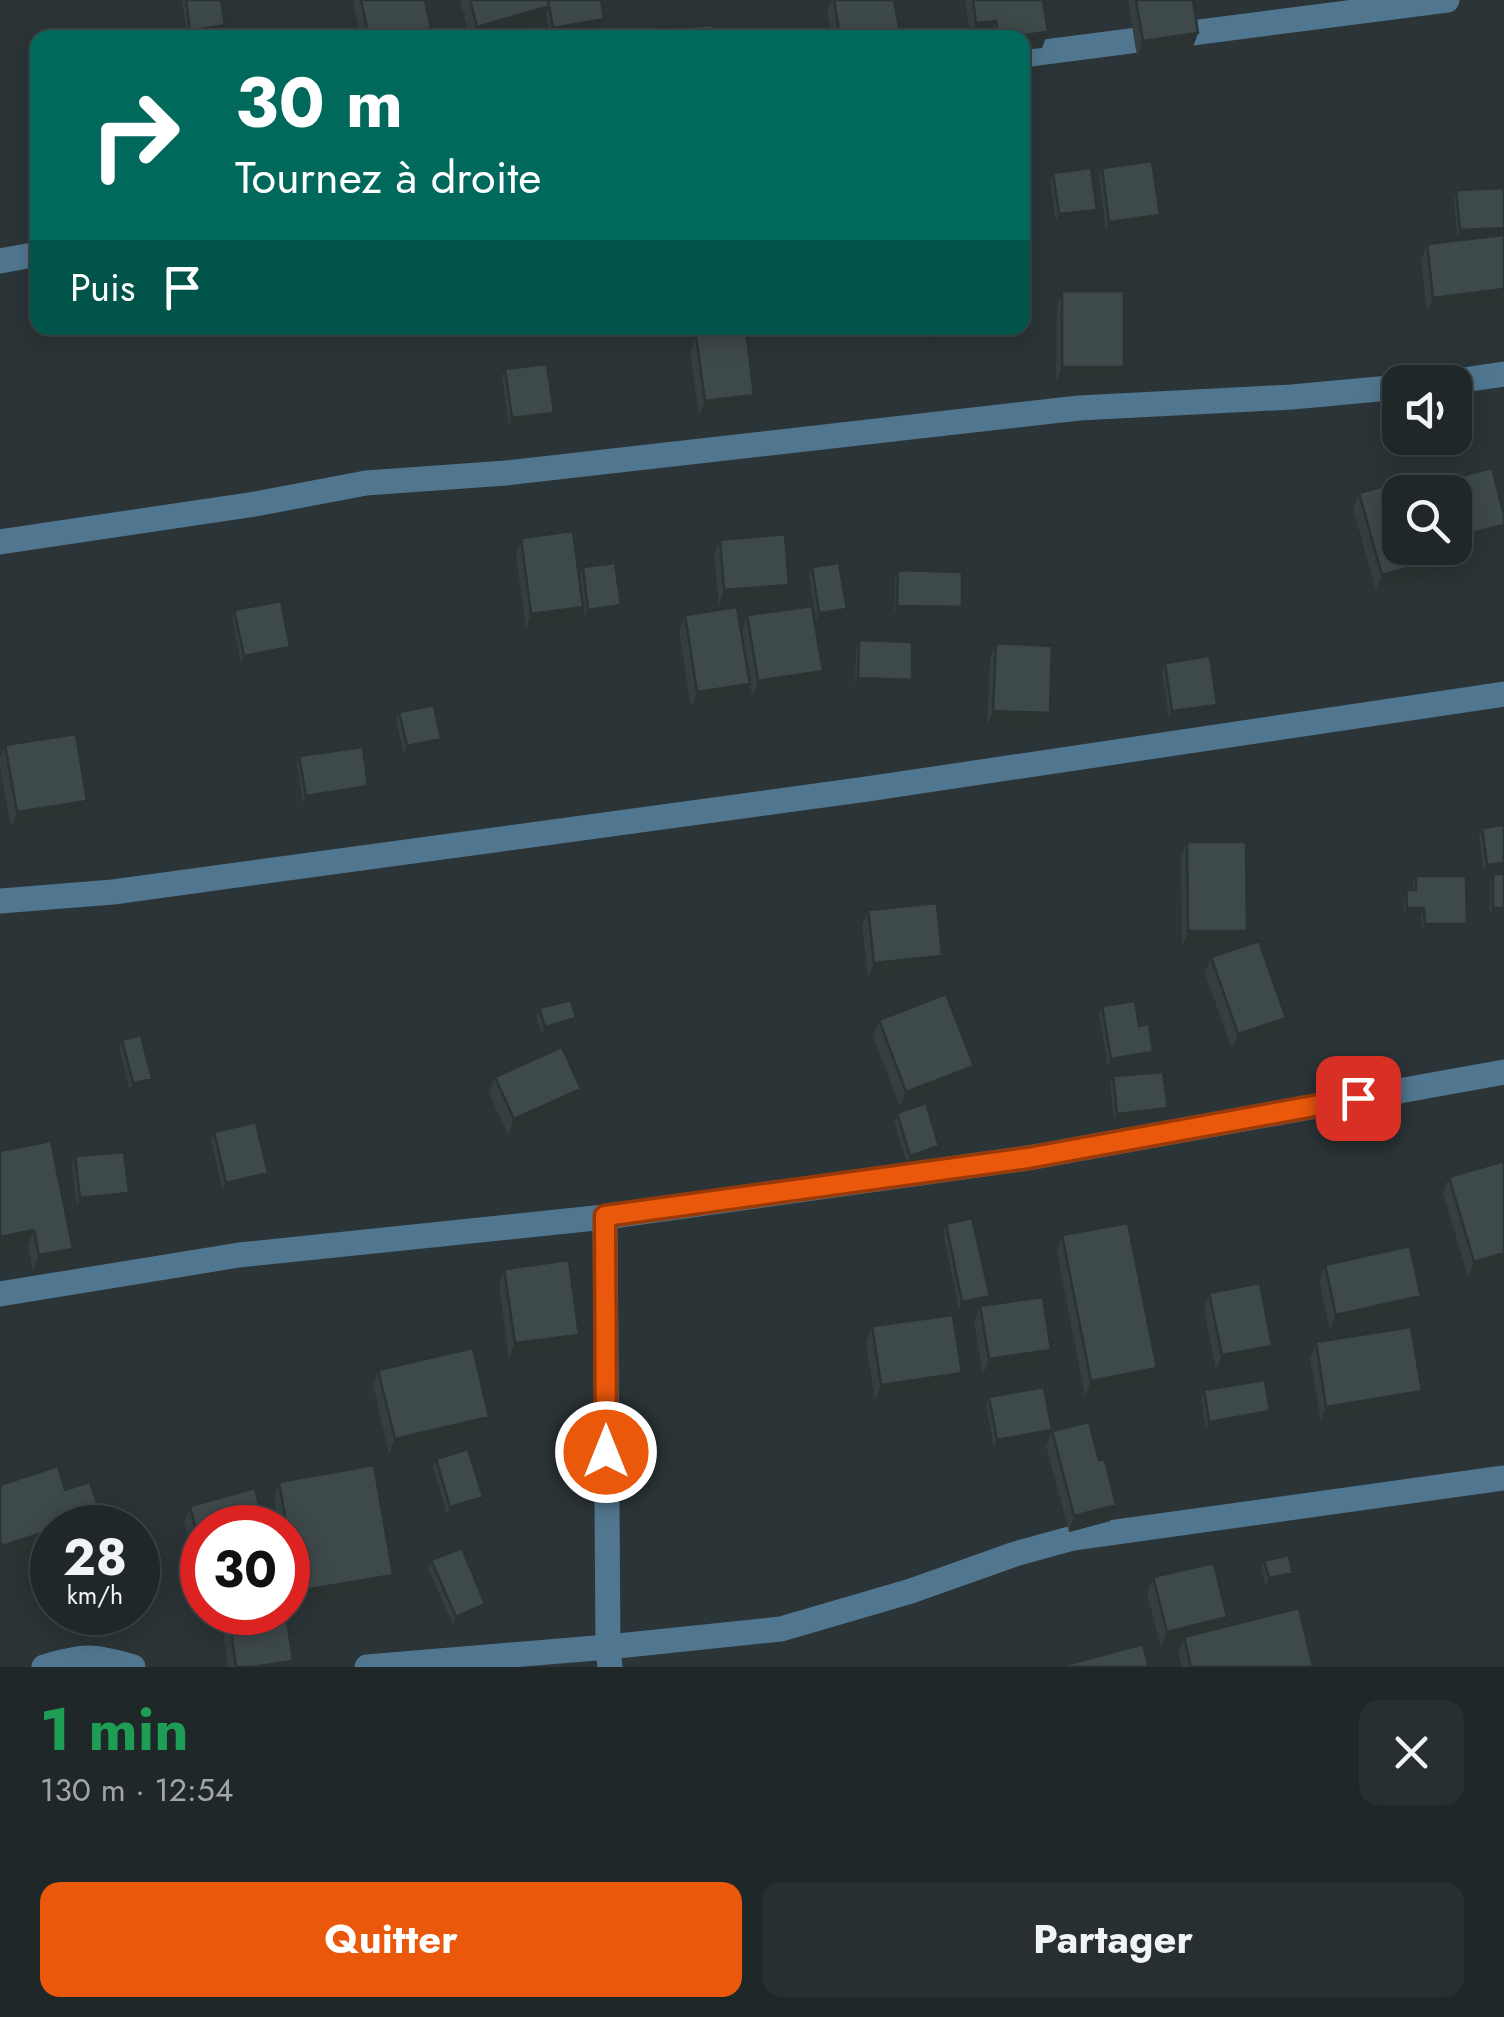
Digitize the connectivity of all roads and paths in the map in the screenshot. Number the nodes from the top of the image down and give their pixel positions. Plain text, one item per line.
1 (1447, 0) edge
2 (1030, 54) edge
3 (30, 255) edge
4 (0, 261) edge
5 (1504, 374) edge
6 (1472, 379) edge
7 (1382, 389) edge
8 (0, 542) edge
9 (1504, 694) edge
10 (0, 901) edge
11 (1504, 1072) edge
12 (605, 1216) junction
13 (0, 1294) edge
14 (1504, 1478) edge
15 (609, 1657) edge
16 (44, 1667) edge
17 (133, 1667) edge
18 (367, 1667) edge

1 - 2 street
3 - 4 street
5 - 6 street
7 - 8 street
9 - 10 street
11 - 12 street
12 - 13 street
12 - 15 street
14 - 15 street
15 - 18 street
16 - 17 street

